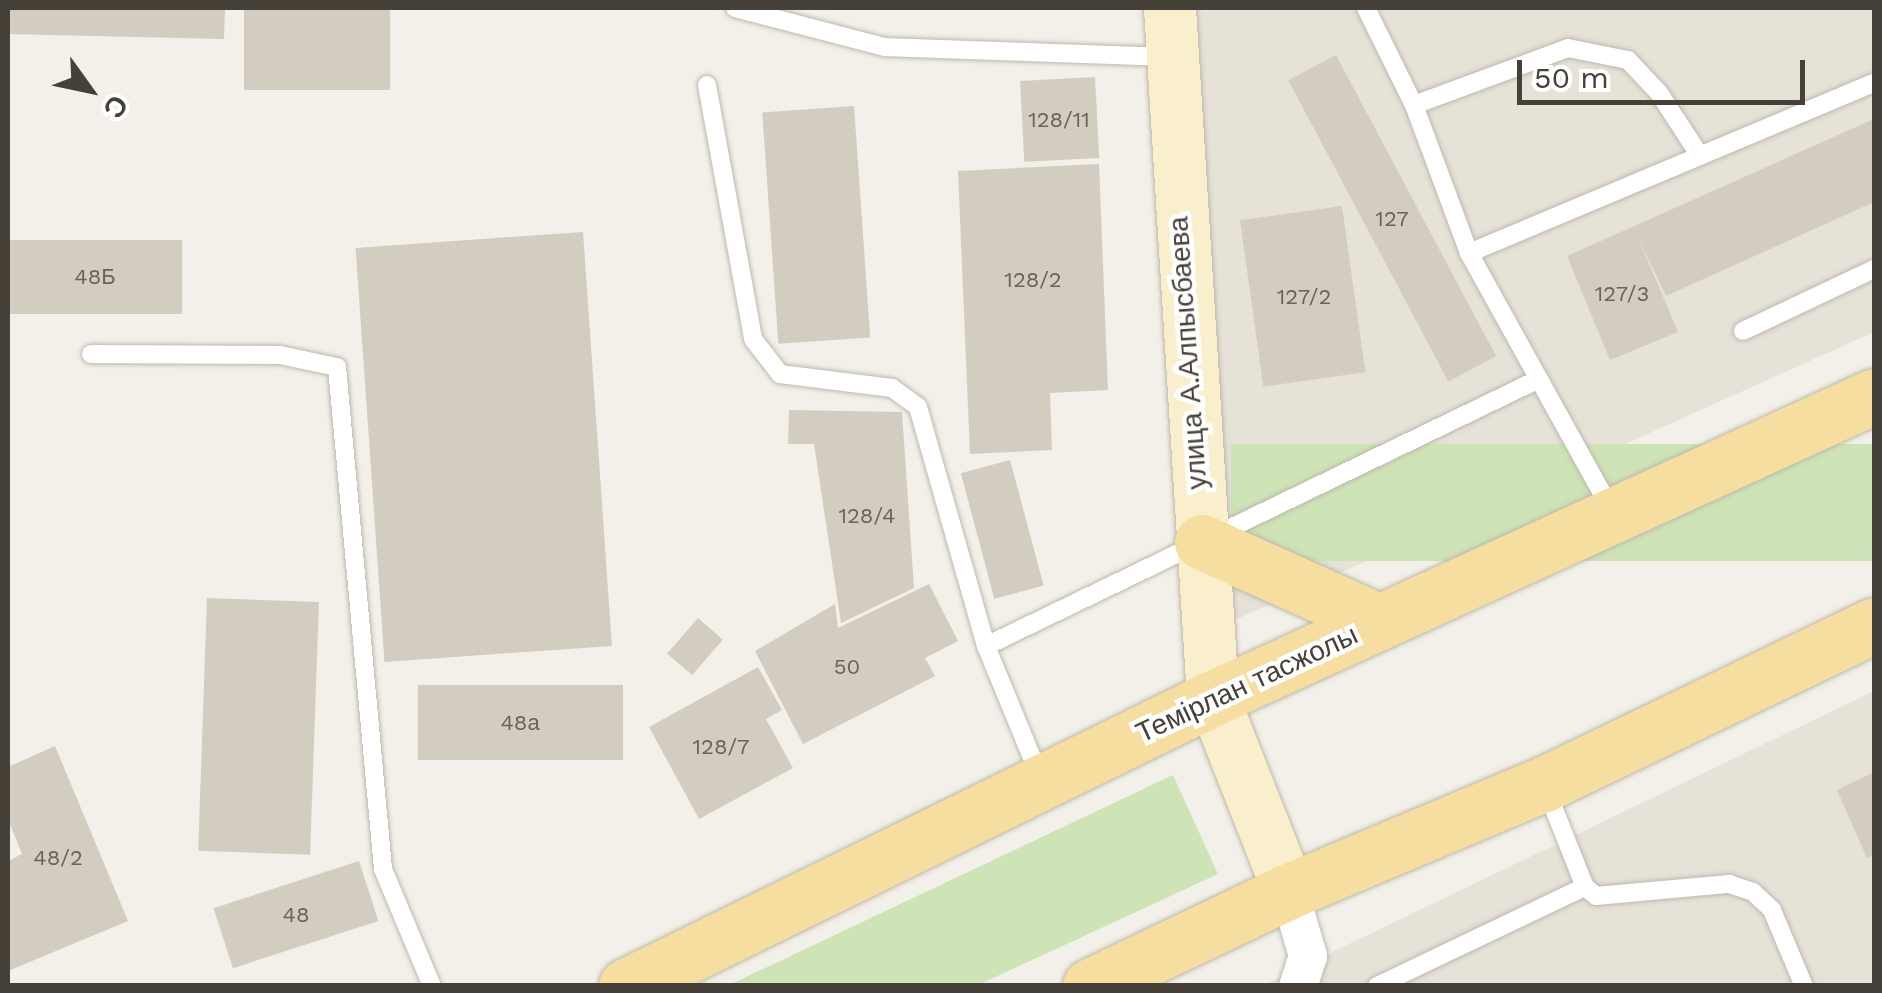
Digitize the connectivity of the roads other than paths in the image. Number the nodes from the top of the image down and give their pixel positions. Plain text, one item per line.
1 (735, 8) edge
2 (1366, 8) edge
3 (788, 14) edge
4 (1171, 32) edge
5 (1874, 83) edge
6 (707, 85) dead end
7 (1414, 105) junction
8 (1700, 156) junction
9 (1469, 253) junction
10 (1874, 270) edge
11 (1743, 331) dead end
12 (90, 354) dead end
13 (1539, 379) junction
14 (1874, 396) edge
15 (1615, 515) junction
16 (1202, 539) junction
17 (1380, 622) junction
18 (1874, 625) edge
19 (986, 646) junction
20 (1213, 698) junction
21 (1042, 782) junction
22 (1544, 784) junction
23 (1585, 887) junction
24 (1289, 890) junction
25 (432, 986) edge
26 (626, 986) edge
27 (1090, 986) edge
28 (1298, 986) edge
29 (1377, 986) edge
30 (1804, 986) edge

1 - 3 lane
2 - 7 lane
3 - 4 lane
4 - 16 street, улица А.Алпысбаева
5 - 8 lane
6 - 19 lane
7 - 8 lane
7 - 9 lane
8 - 9 lane
9 - 13 lane
10 - 11 lane
12 - 25 lane
13 - 15 lane
13 - 16 lane
14 - 15 main road, Темірлан тасжолы
15 - 17 main road, Темірлан тасжолы
16 - 17 main road
16 - 19 lane
16 - 20 street, улица А.Алпысбаева
17 - 20 main road, Темірлан тасжолы
18 - 22 main road
19 - 21 lane
20 - 21 main road, Темірлан тасжолы
20 - 24 street, улица А.Алпысбаева
21 - 26 main road, Темірлан тасжолы
22 - 23 lane
22 - 24 main road
23 - 29 lane
23 - 30 lane
24 - 27 main road
24 - 28 street

